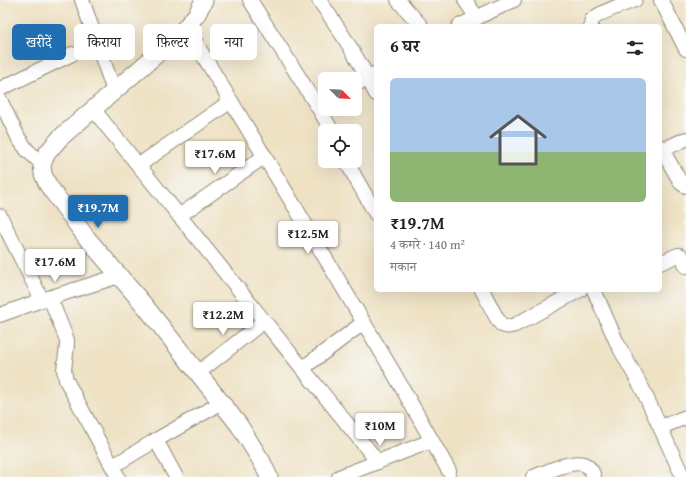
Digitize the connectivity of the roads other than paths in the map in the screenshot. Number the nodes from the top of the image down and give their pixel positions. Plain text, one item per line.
1 (82, 0) edge
2 (204, 0) edge
3 (250, 0) edge
4 (319, 0) edge
5 (398, 0) edge
6 (465, 0) edge
7 (514, 0) edge
8 (636, 0) edge
9 (661, 0) edge
10 (477, 18) junction
11 (189, 24) edge
12 (420, 24) edge
13 (464, 24) edge
14 (591, 24) edge
15 (686, 49) edge
16 (202, 53) edge
17 (72, 54) dead end
18 (150, 60) edge
19 (372, 75) edge
20 (362, 81) edge
21 (0, 89) edge
22 (114, 91) junction
23 (318, 99) edge
24 (0, 100) edge
25 (231, 101) junction
26 (93, 109) junction
27 (686, 139) edge
28 (662, 148) edge
29 (662, 150) edge
30 (265, 156) junction
31 (42, 164) junction
32 (139, 165) junction
33 (350, 168) edge
34 (686, 186) edge
35 (374, 210) edge
36 (0, 216) edge
37 (180, 216) junction
38 (662, 262) edge
39 (686, 266) edge
40 (118, 276) junction
41 (483, 292) edge
42 (576, 292) edge
43 (596, 292) edge
44 (46, 299) junction
45 (0, 315) edge
46 (264, 321) junction
47 (363, 323) junction
48 (303, 368) junction
49 (198, 373) junction
50 (222, 403) junction
51 (686, 417) edge
52 (661, 428) junction
53 (156, 440) junction
54 (431, 441) junction
55 (378, 462) junction
56 (116, 471) edge
57 (449, 471) dead end
58 (176, 477) edge
59 (270, 477) edge
60 (339, 477) edge
61 (533, 477) edge
62 (594, 477) edge
63 (683, 477) edge

1 - 22 street
2 - 11 street
3 - 23 street
4 - 19 street
5 - 12 street
6 - 10 street
7 - 10 street
8 - 14 street
9 - 15 street
10 - 13 street
16 - 25 street
17 - 21 street
18 - 22 street
19 - 20 street
22 - 26 street
24 - 31 street
25 - 30 street
25 - 32 street
26 - 31 street
26 - 32 street
27 - 28 street
29 - 34 street
30 - 37 street
30 - 47 street
31 - 40 street
32 - 37 street
33 - 35 street
36 - 44 street
37 - 46 street
38 - 39 street
40 - 44 street
40 - 49 street
41 - 42 street
43 - 52 street
44 - 45 street
44 - 56 street
46 - 48 street
46 - 49 street
47 - 48 street
47 - 54 street
48 - 55 street
49 - 50 street
50 - 53 street
50 - 59 street
51 - 52 street
52 - 63 street
53 - 56 street
53 - 58 street
54 - 55 street
54 - 57 street
55 - 60 street
61 - 62 street

